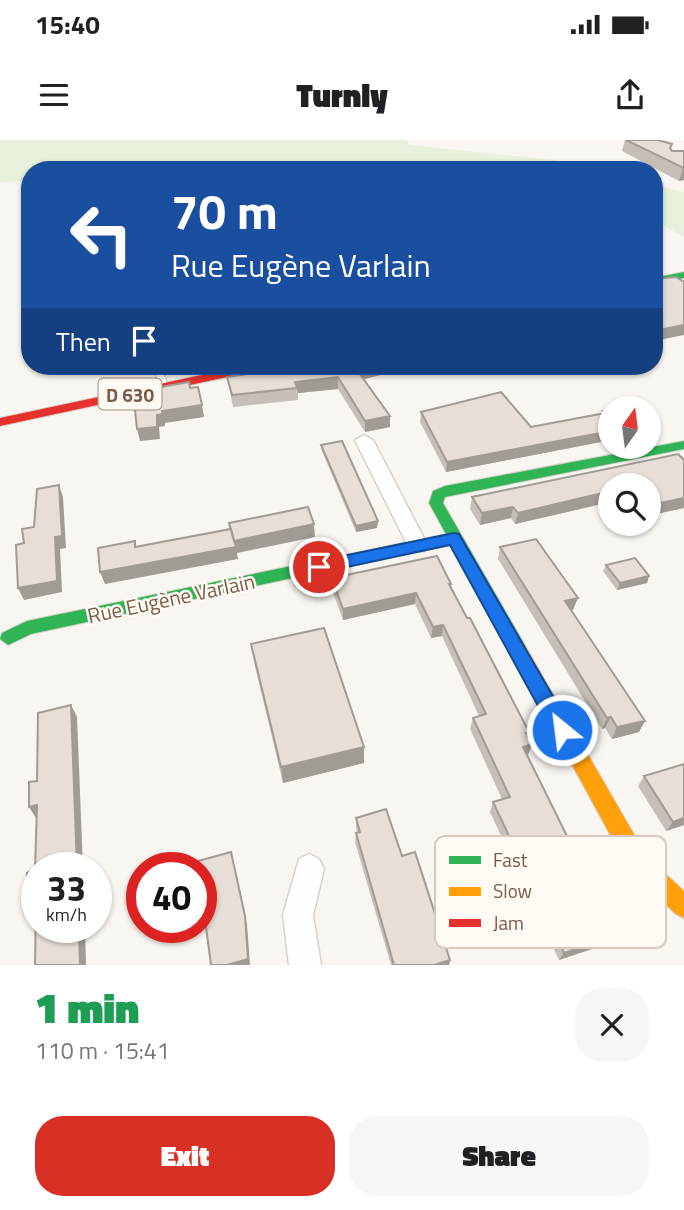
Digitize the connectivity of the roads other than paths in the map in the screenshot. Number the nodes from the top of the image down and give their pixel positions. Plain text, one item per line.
1 (684, 268) edge
2 (663, 273) edge
3 (684, 275) edge
4 (663, 279) edge
5 (160, 376) edge
6 (0, 411) edge
7 (0, 422) edge
8 (363, 440) dead end
9 (684, 445) edge
10 (454, 538) junction
11 (418, 546) junction
12 (3, 638) edge
13 (623, 836) edge
14 (309, 869) dead end
15 (666, 892) edge
16 (684, 906) edge
17 (305, 965) edge

1 - 2 street
3 - 4 street
5 - 6 street, D 630
5 - 7 street, D 630
8 - 11 street
9 - 10 street
10 - 11 street, Rue Eugène Varlain
10 - 13 street
11 - 12 street, Rue Eugène Varlain
14 - 17 street
15 - 16 street

